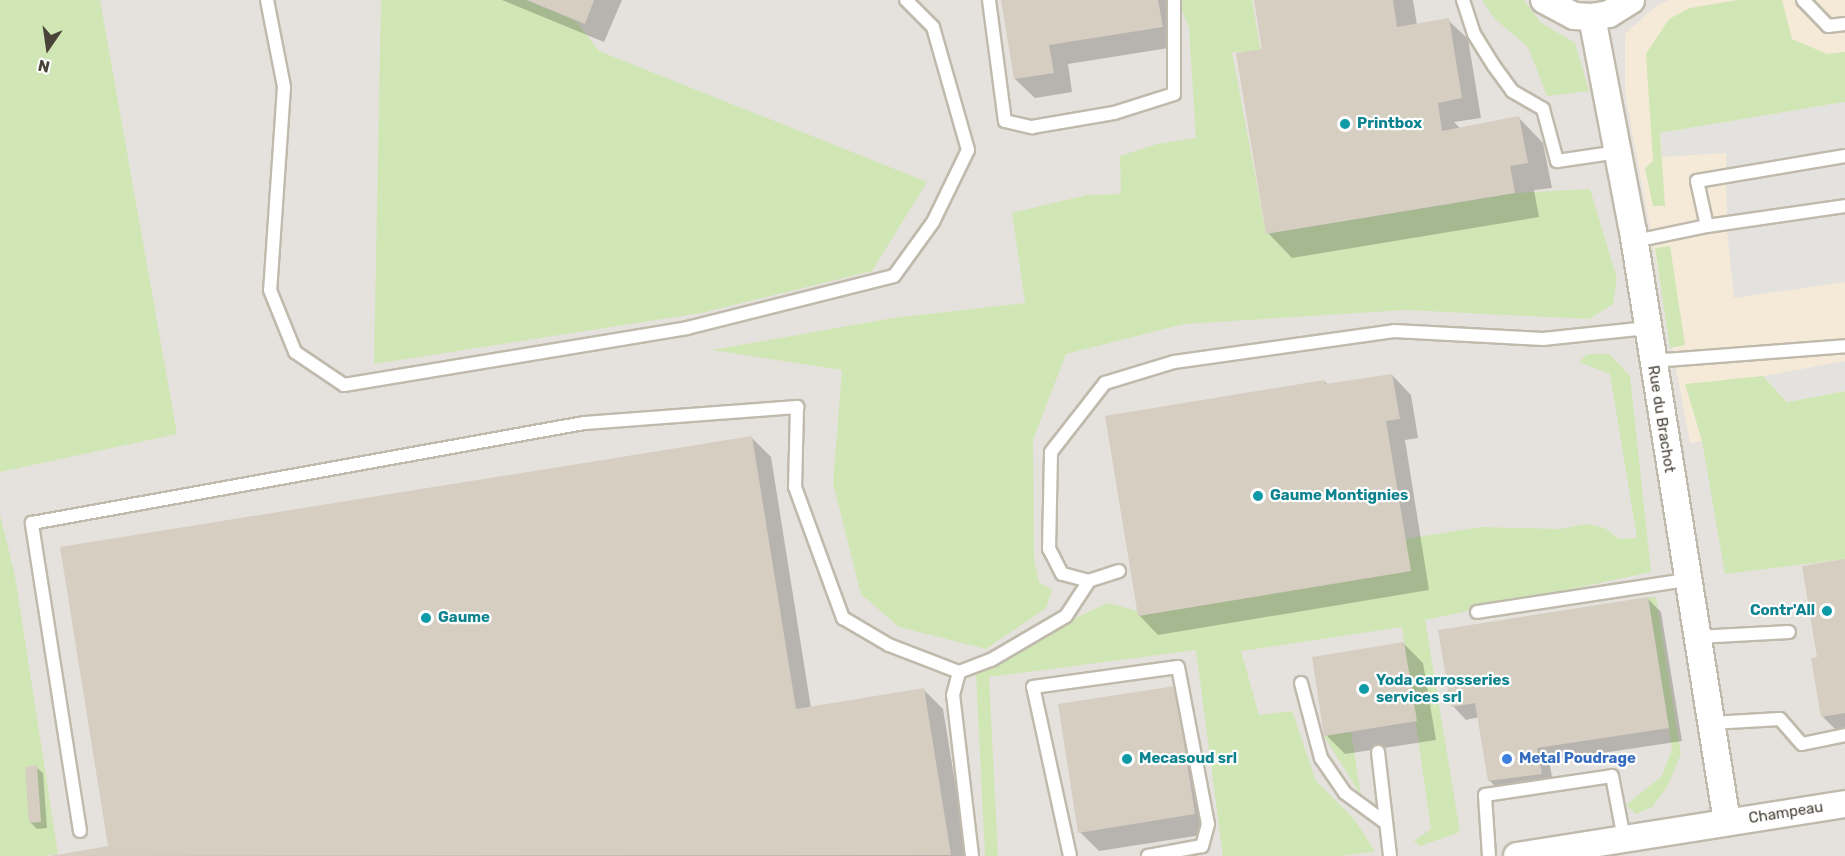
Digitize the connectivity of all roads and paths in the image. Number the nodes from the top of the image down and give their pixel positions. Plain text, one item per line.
1 (267, 0) edge
2 (906, 0) edge
3 (988, 0) edge
4 (1174, 0) edge
5 (1463, 0) edge
6 (1544, 0) edge
7 (1631, 0) edge
8 (1803, 0) edge
9 (1592, 17) junction
10 (1845, 24) edge
11 (1828, 26) junction
12 (1845, 30) edge
13 (1618, 152) junction
14 (1845, 156) edge
15 (1845, 206) edge
16 (1707, 226) junction
17 (1635, 241) junction
18 (1647, 328) junction
19 (1845, 346) edge
20 (1652, 362) junction
21 (1119, 571) dead end
22 (1688, 580) junction
23 (1089, 581) junction
24 (1477, 612) dead end
25 (1789, 632) dead end
26 (1697, 637) junction
27 (959, 672) junction
28 (1301, 683) dead end
29 (1711, 723) junction
30 (1845, 735) edge
31 (1378, 752) dead end
32 (1845, 804) edge
33 (1727, 822) junction
34 (1386, 823) junction
35 (80, 831) dead end
36 (1624, 839) junction
37 (972, 856) edge
38 (1070, 856) edge
39 (1148, 856) edge
40 (1390, 856) edge
41 (1489, 856) edge
42 (1517, 856) edge

1 - 2 lane
3 - 4 lane
5 - 13 lane
6 - 9 street
7 - 9 street
8 - 11 lane
9 - 13 street, Rue du Brachot
10 - 11 lane
11 - 12 lane
13 - 17 street, Rue du Brachot
14 - 16 lane
15 - 16 lane
16 - 17 lane
17 - 18 street, Rue du Brachot
18 - 20 street, Rue du Brachot
18 - 23 lane
19 - 20 lane
20 - 22 street, Rue du Brachot
21 - 23 lane
22 - 24 lane
22 - 26 street, Rue du Brachot
23 - 27 lane
25 - 26 lane
26 - 29 street, Rue du Brachot
27 - 35 lane
27 - 37 lane
28 - 34 lane
29 - 30 lane
29 - 33 street, Rue du Brachot
31 - 34 lane
32 - 33 street, Champeau
33 - 36 street, Champeau
34 - 40 lane
36 - 41 lane
36 - 42 street, Champeau
38 - 39 lane

